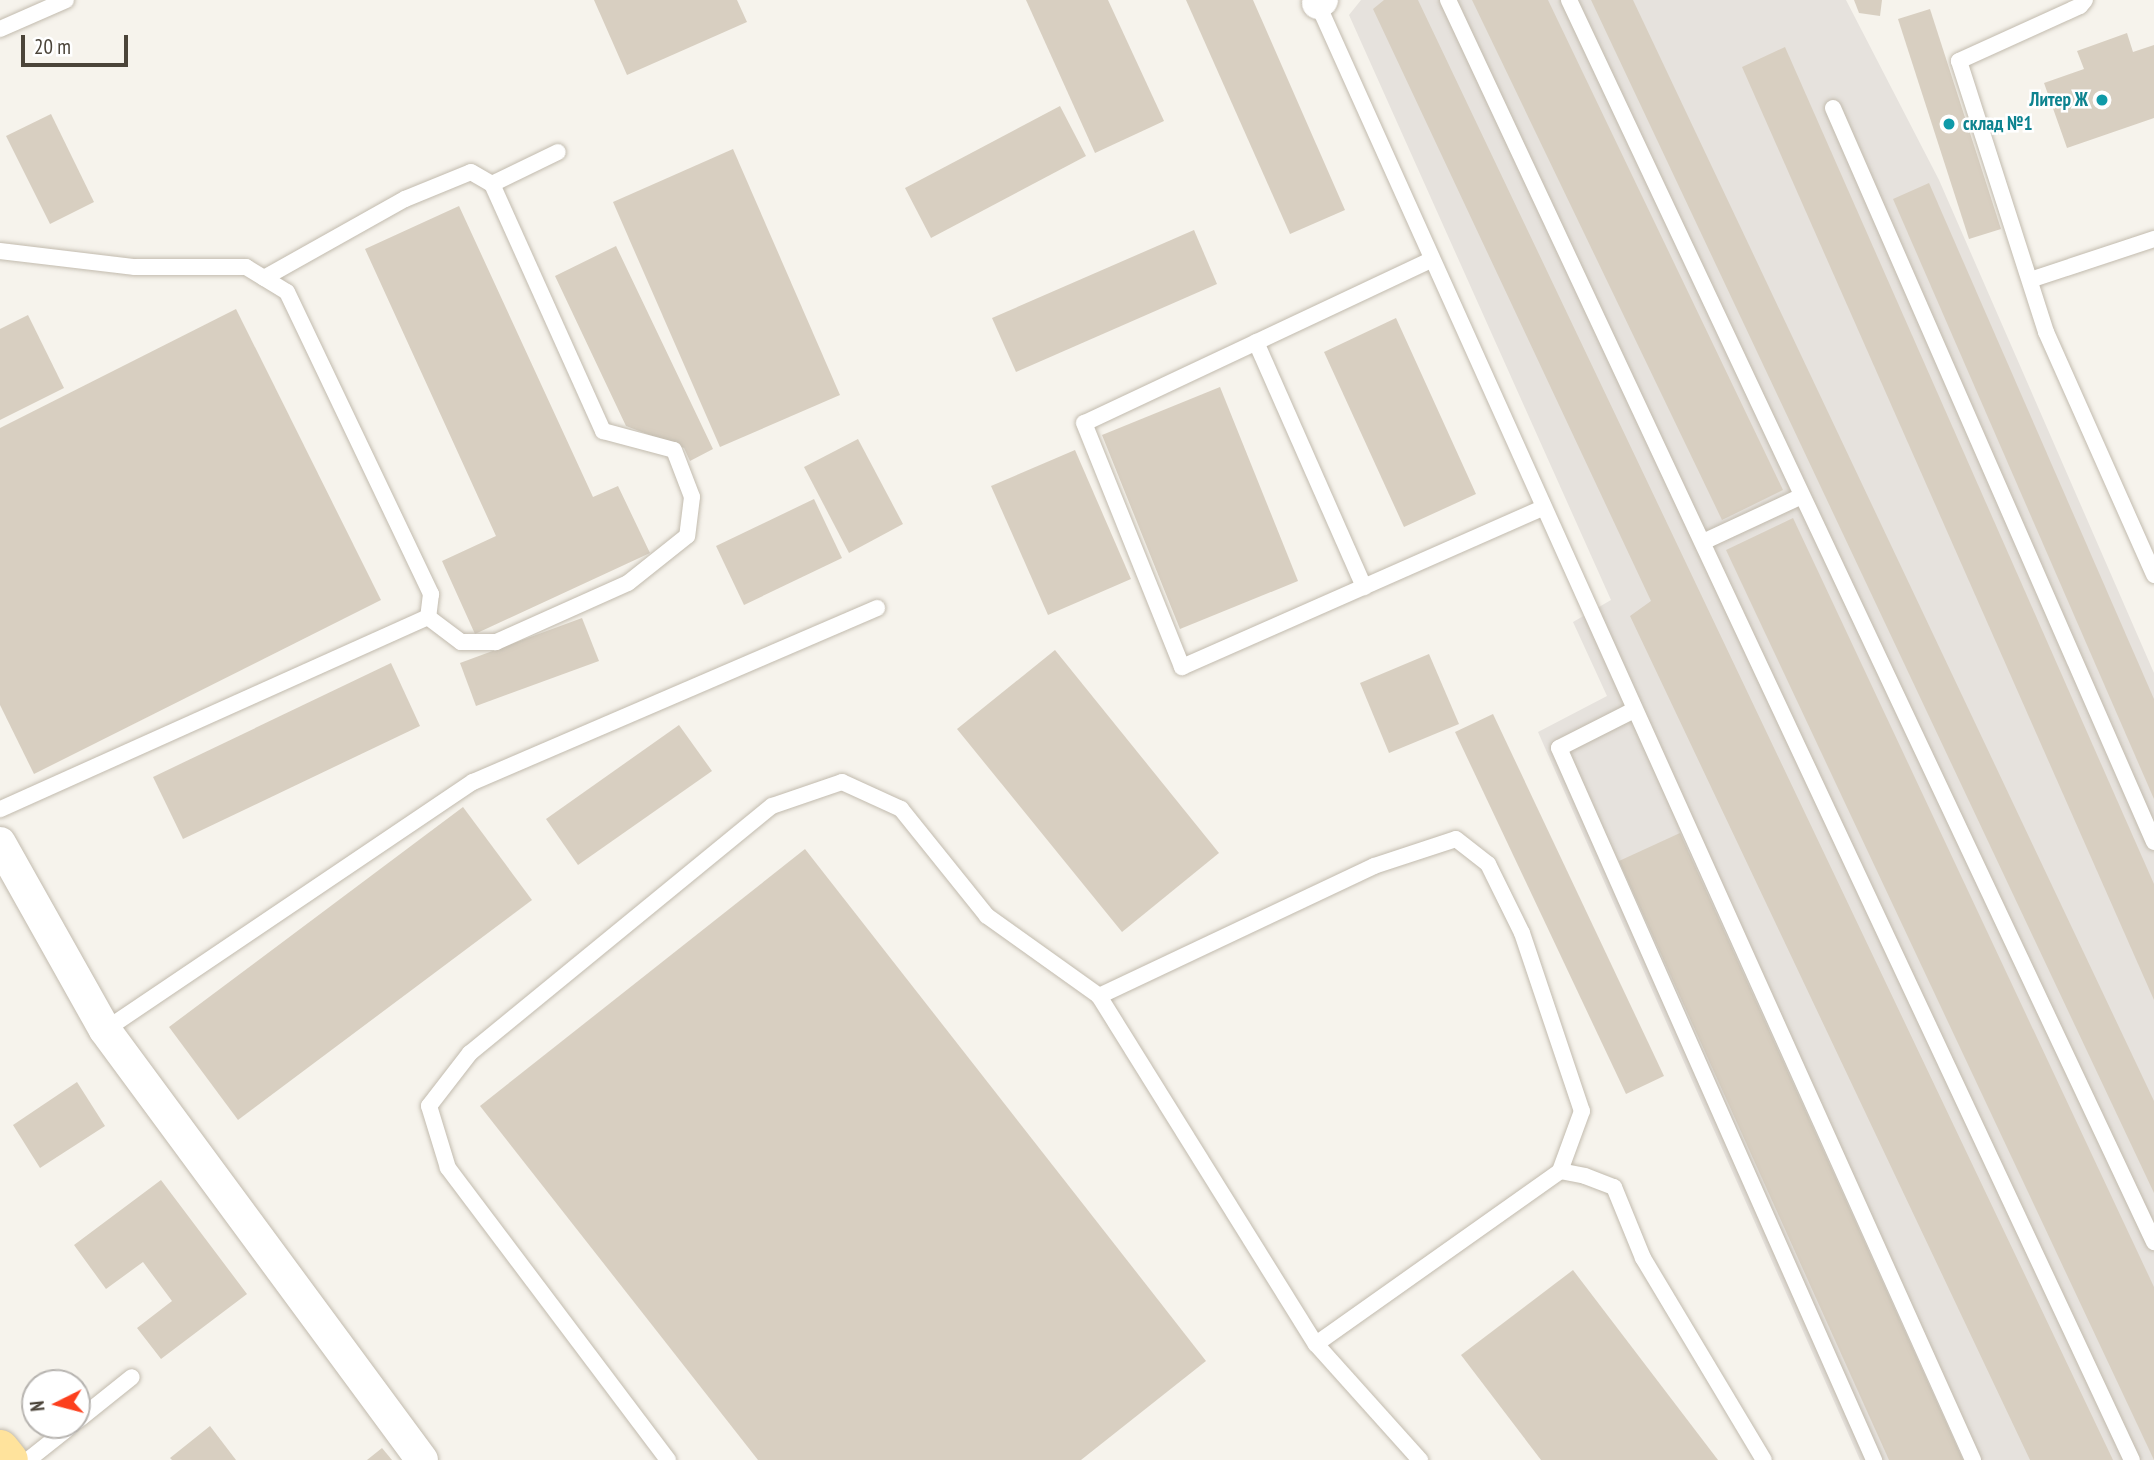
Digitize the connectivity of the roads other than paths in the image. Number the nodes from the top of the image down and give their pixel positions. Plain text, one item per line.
1 (66, 0) edge
2 (1448, 0) edge
3 (1569, 0) edge
4 (2085, 0) edge
5 (1319, 1) edge
6 (0, 29) edge
7 (1833, 108) dead end
8 (558, 152) dead end
9 (492, 184) junction
10 (2154, 239) edge
11 (0, 251) edge
12 (1431, 260) junction
13 (264, 278) junction
14 (2030, 280) junction
15 (1256, 342) junction
16 (1802, 496) junction
17 (1542, 508) junction
18 (1703, 542) junction
19 (2154, 575) edge
20 (1364, 587) junction
21 (877, 608) dead end
22 (428, 617) junction
23 (1634, 710) junction
24 (0, 809) edge
25 (2154, 842) edge
26 (0, 843) edge
27 (1099, 996) junction
28 (105, 1030) junction
29 (1560, 1171) junction
30 (2154, 1242) edge
31 (1316, 1344) junction
32 (132, 1377) dead end
33 (91, 1410) edge
34 (54, 1439) edge
35 (0, 1449) edge
36 (9, 1460) edge
37 (28, 1460) edge
38 (422, 1460) edge
39 (668, 1460) edge
40 (1420, 1460) edge
41 (1764, 1460) edge
42 (1874, 1460) edge
43 (1973, 1460) edge
44 (2132, 1460) edge

1 - 6 lane
2 - 18 lane
3 - 16 lane
4 - 14 lane
5 - 12 lane
7 - 25 lane
8 - 9 lane
9 - 13 lane
9 - 22 lane
10 - 14 lane
11 - 13 lane
12 - 15 lane
12 - 17 lane
13 - 22 lane
14 - 19 lane
15 - 20 lane
15 - 20 lane
16 - 18 lane
16 - 30 lane
17 - 20 lane
17 - 23 lane
18 - 44 lane
21 - 28 lane
22 - 24 lane
23 - 42 lane
23 - 43 lane
26 - 28 street
27 - 29 lane
27 - 31 lane
27 - 39 lane
28 - 38 street
29 - 31 lane
29 - 41 lane
31 - 40 lane
32 - 33 lane
34 - 37 lane
35 - 36 main road

